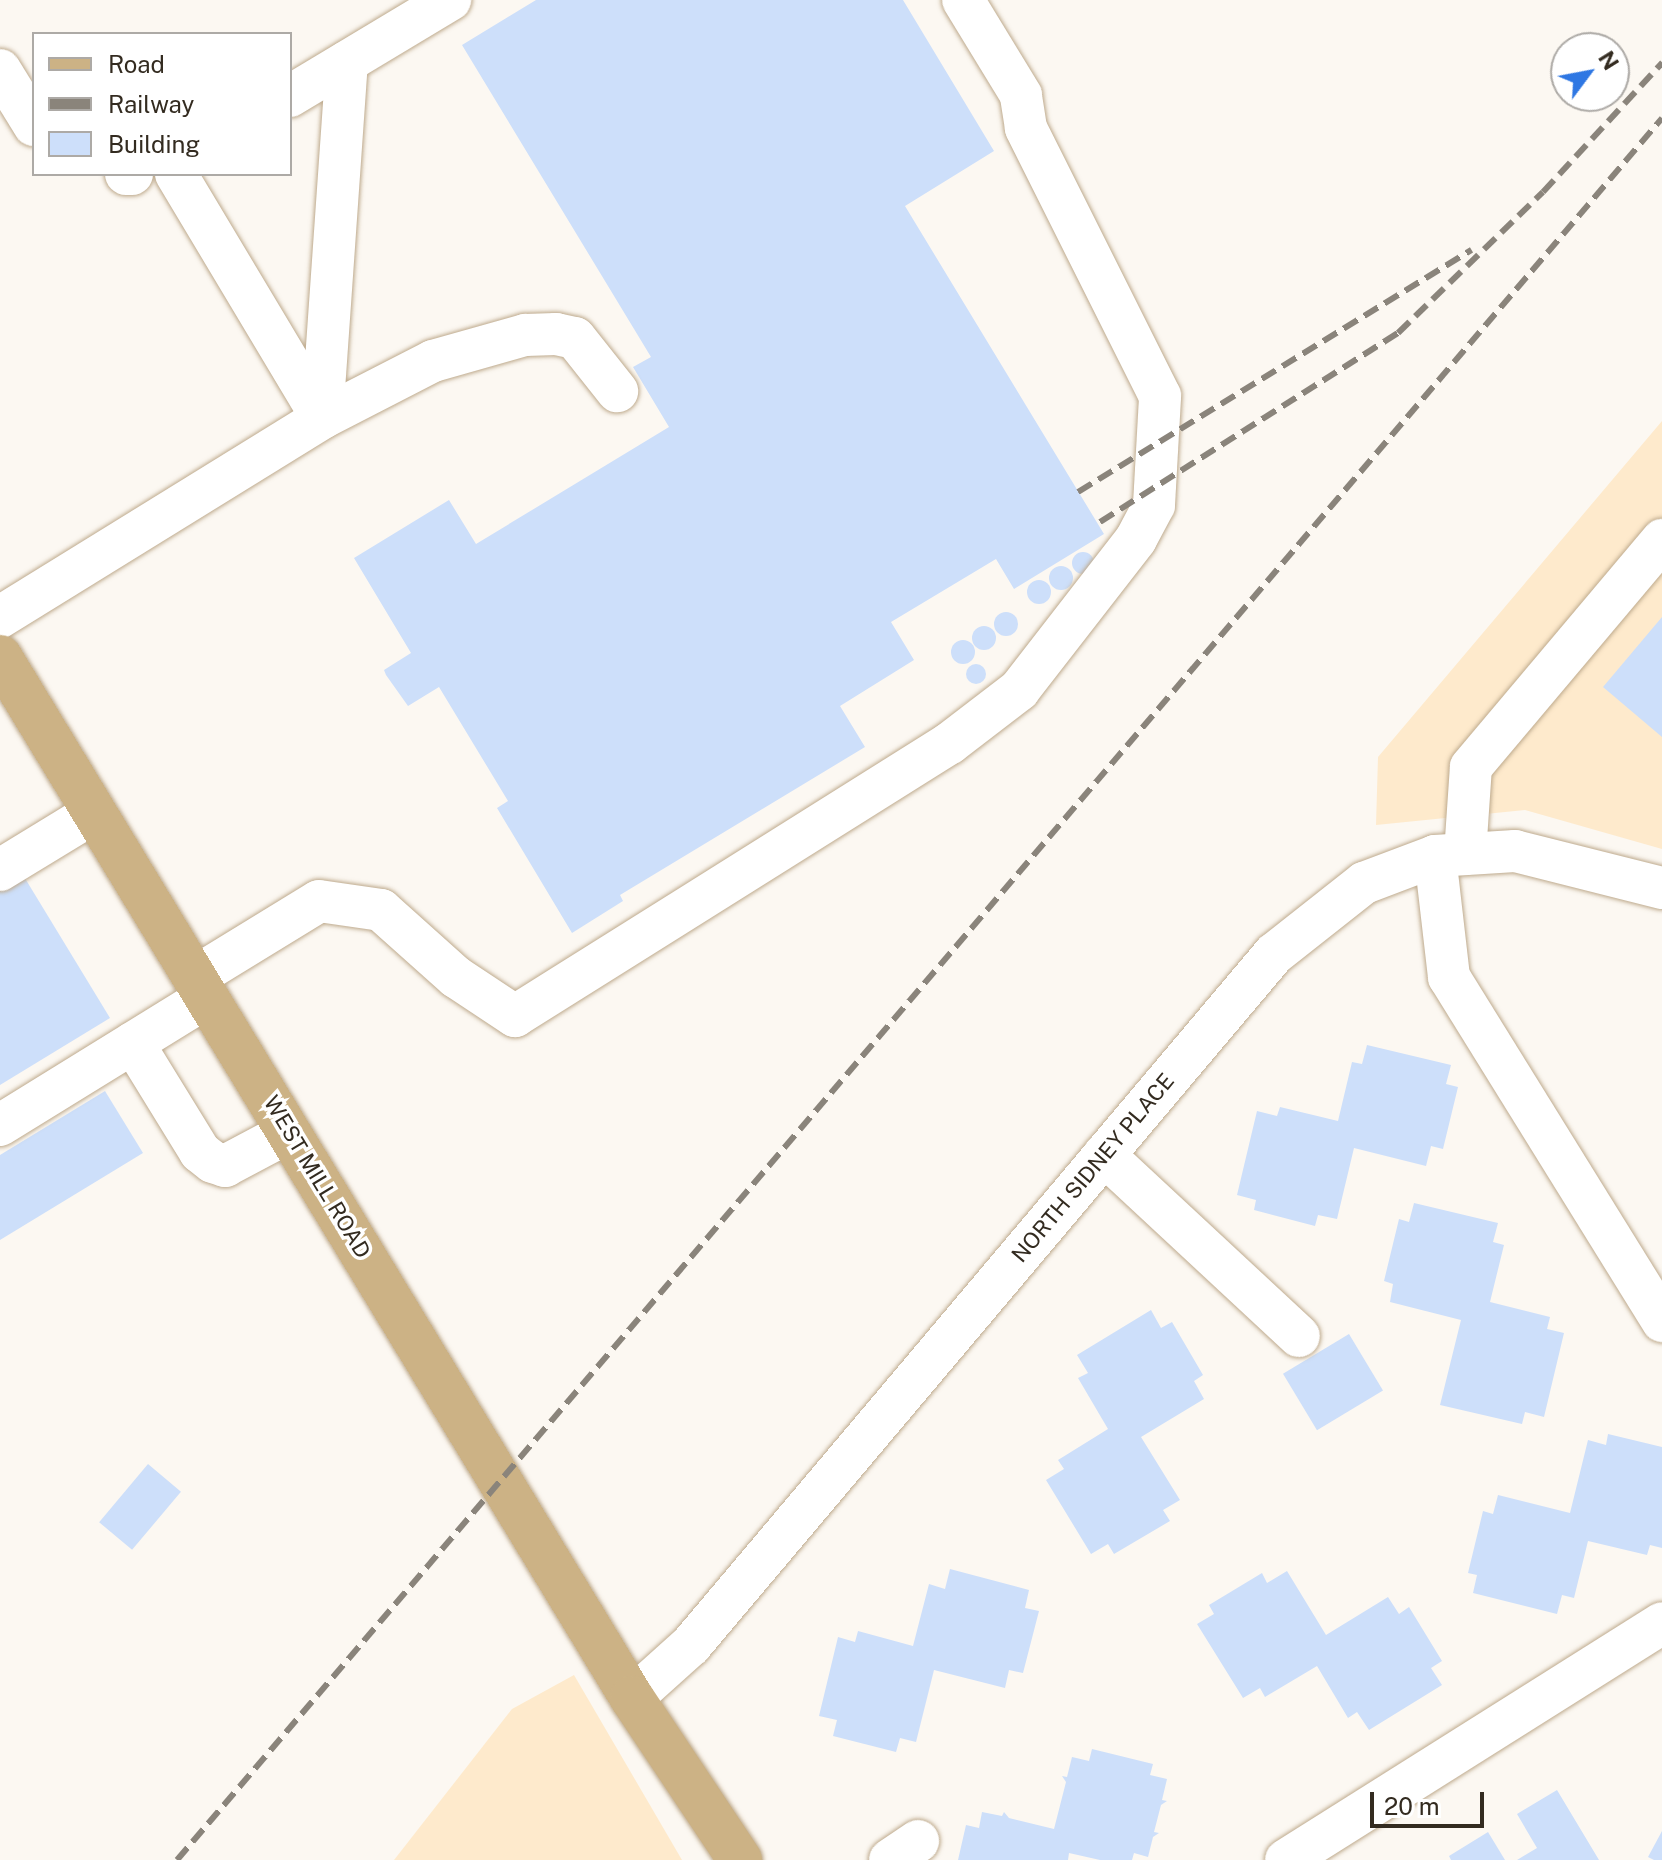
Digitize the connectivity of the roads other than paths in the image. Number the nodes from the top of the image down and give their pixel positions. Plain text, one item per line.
1 (450, 0) edge
2 (963, 0) edge
3 (347, 62) junction
4 (0, 70) edge
5 (292, 95) edge
6 (32, 122) edge
7 (177, 176) edge
8 (617, 391) dead end
9 (322, 418) junction
10 (1662, 540) edge
11 (0, 617) edge
12 (0, 657) edge
13 (95, 812) junction
14 (1450, 855) junction
15 (0, 870) edge
16 (1662, 888) edge
17 (201, 987) junction
18 (133, 1043) junction
19 (0, 1125) edge
20 (289, 1132) junction
21 (1104, 1155) junction
22 (1662, 1321) edge
23 (1299, 1336) dead end
24 (1662, 1623) edge
25 (632, 1698) junction
26 (717, 1860) edge
27 (740, 1860) edge
28 (1286, 1860) edge

1 - 3 street
2 - 17 street
3 - 5 street
3 - 9 street
4 - 6 street
7 - 9 street
8 - 9 street
9 - 11 street
10 - 14 street
12 - 13 main road, WEST MILL ROAD
13 - 15 street
13 - 17 main road, WEST MILL ROAD
14 - 16 street, NORTH SIDNEY PLACE
14 - 21 street, NORTH SIDNEY PLACE
14 - 22 street
17 - 18 street
17 - 20 main road, WEST MILL ROAD
18 - 19 street
18 - 20 street
20 - 25 main road, WEST MILL ROAD
21 - 23 street
21 - 25 street, NORTH SIDNEY PLACE
24 - 28 street
25 - 26 main road, WEST MILL ROAD
25 - 27 main road, WEST MILL ROAD

